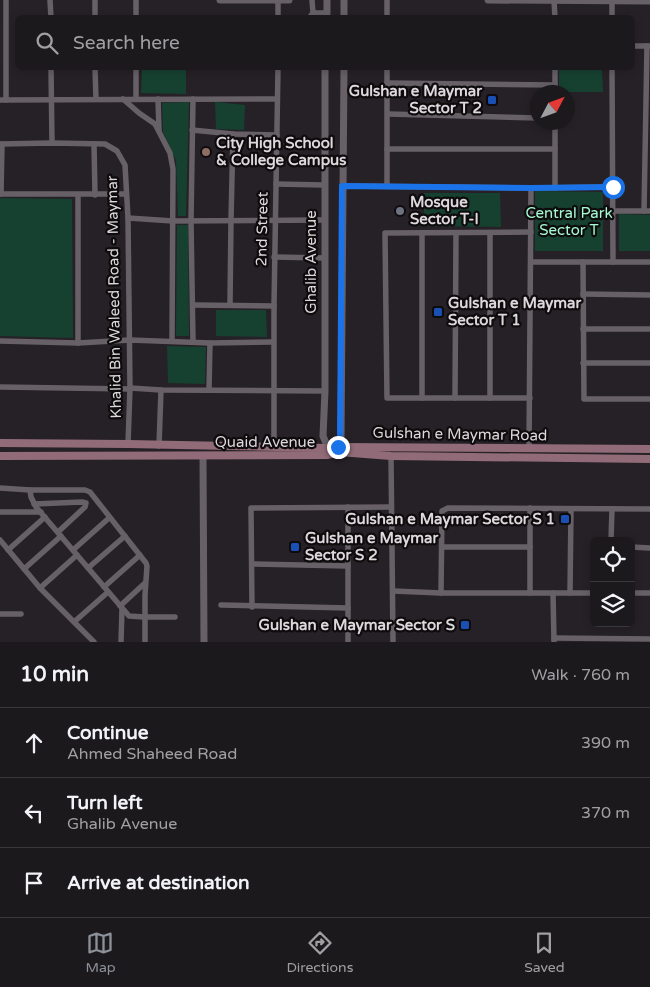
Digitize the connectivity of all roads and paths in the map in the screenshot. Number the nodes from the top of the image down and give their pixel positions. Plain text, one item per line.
1 (6, 0) edge
2 (50, 0) edge
3 (95, 0) edge
4 (136, 0) edge
5 (220, 0) edge
6 (278, 0) edge
7 (289, 0) edge
8 (312, 0) edge
9 (326, 0) edge
10 (344, 0) edge
11 (386, 0) edge
12 (488, 0) edge
13 (554, 0) edge
14 (638, 0) edge
15 (612, 1) junction
16 (650, 1) edge
17 (51, 15) edge
18 (95, 15) edge
19 (136, 15) edge
20 (278, 15) edge
21 (311, 15) edge
22 (327, 15) edge
23 (344, 15) edge
24 (386, 15) edge
25 (555, 15) edge
26 (612, 15) edge
27 (635, 46) edge
28 (649, 46) edge
29 (51, 70) edge
30 (95, 70) edge
31 (136, 70) edge
32 (278, 70) edge
33 (326, 70) edge
34 (344, 70) edge
35 (387, 70) edge
36 (555, 70) edge
37 (612, 70) edge
38 (388, 83) junction
39 (555, 85) joint
40 (96, 99) junction
41 (123, 99) junction
42 (136, 99) junction
43 (158, 99) junction
44 (193, 99) junction
45 (277, 99) junction
46 (3, 100) edge
47 (52, 100) junction
48 (388, 114) junction
49 (530, 118) edge
50 (192, 130) junction
51 (555, 130) edge
52 (159, 132) junction
53 (233, 134) junction
54 (277, 135) junction
55 (52, 143) junction
56 (1, 144) edge
57 (94, 144) junction
58 (387, 149) junction
59 (555, 150) junction
60 (276, 184) junction
61 (324, 185) junction
62 (342, 186) junction
63 (387, 186) junction
64 (613, 187) junction
65 (531, 188) junction
66 (555, 188) junction
67 (1, 194) edge
68 (78, 194) junction
69 (126, 194) junction
70 (95, 195) junction
71 (613, 211) junction
72 (647, 211) edge
73 (128, 218) junction
74 (231, 220) junction
75 (324, 220) junction
76 (173, 221) junction
77 (191, 221) junction
78 (275, 221) junction
79 (490, 232) junction
80 (531, 232) junction
81 (422, 233) junction
82 (456, 233) junction
83 (274, 257) junction
84 (325, 258) junction
85 (531, 262) junction
86 (583, 262) junction
87 (613, 262) junction
88 (650, 262) edge
89 (583, 294) junction
90 (650, 295) edge
91 (193, 305) junction
92 (230, 305) junction
93 (274, 306) junction
94 (584, 329) junction
95 (650, 329) edge
96 (130, 340) junction
97 (0, 341) edge
98 (172, 341) junction
99 (78, 342) junction
100 (193, 342) junction
101 (273, 342) junction
102 (210, 343) junction
103 (584, 363) junction
104 (650, 363) edge
105 (0, 387) edge
106 (130, 388) junction
107 (209, 389) junction
108 (161, 390) junction
109 (273, 390) junction
110 (324, 391) junction
111 (422, 398) junction
112 (455, 398) junction
113 (490, 398) junction
114 (530, 398) junction
115 (650, 399) edge
116 (0, 443) edge
117 (128, 444) junction
118 (159, 446) junction
119 (274, 447) junction
120 (529, 448) junction
121 (650, 449) edge
122 (339, 450) junction
123 (327, 452) junction
124 (0, 456) edge
125 (203, 456) junction
126 (391, 456) junction
127 (650, 459) edge
128 (0, 488) edge
129 (30, 490) junction
130 (34, 504) junction
131 (348, 507) junction
132 (391, 507) junction
133 (530, 508) junction
134 (571, 509) junction
135 (612, 509) junction
136 (650, 509) edge
137 (0, 512) edge
138 (41, 512) junction
139 (45, 517) junction
140 (109, 518) junction
141 (59, 534) junction
142 (125, 536) junction
143 (611, 537) edge
144 (0, 540) edge
145 (442, 547) junction
146 (635, 547) edge
147 (530, 548) junction
148 (650, 548) edge
149 (8, 550) junction
150 (73, 550) junction
151 (140, 555) junction
152 (77, 556) junction
153 (252, 564) junction
154 (348, 566) junction
155 (88, 568) junction
156 (24, 569) junction
157 (145, 583) junction
158 (40, 588) junction
159 (106, 590) junction
160 (393, 591) junction
161 (440, 593) junction
162 (530, 593) junction
163 (553, 593) junction
164 (570, 593) junction
165 (590, 593) edge
166 (635, 593) edge
167 (650, 593) edge
168 (221, 605) dead end
169 (252, 607) junction
170 (121, 608) junction
171 (348, 608) junction
172 (0, 614) edge
173 (21, 614) dead end
174 (144, 617) junction
175 (175, 617) dead end
176 (74, 622) junction
177 (650, 639) edge
178 (554, 640) edge
179 (596, 640) edge
180 (94, 642) edge
181 (121, 642) edge
182 (144, 642) edge
183 (204, 642) edge
184 (348, 642) edge
185 (392, 642) edge

1 - 46 street
2 - 17 street
3 - 18 street
4 - 19 street
5 - 6 street
6 - 7 street
6 - 20 street
8 - 21 street
9 - 22 street
10 - 23 street
11 - 24 street
12 - 13 street
13 - 15 street
13 - 25 street
14 - 15 street
14 - 16 street
15 - 26 street
27 - 28 street
28 - 72 street
29 - 47 street
30 - 40 street
31 - 42 street
32 - 45 street, 2nd Street
33 - 61 street, Ghalib Avenue
34 - 62 street, Ghalib Avenue
35 - 38 street
36 - 39 street
37 - 64 street
38 - 39 street
38 - 48 street
40 - 41 street
40 - 47 street
41 - 42 street
41 - 52 street
42 - 43 street
43 - 44 street
43 - 52 street
44 - 45 street
44 - 50 street
45 - 54 street, 2nd Street
46 - 47 street
47 - 55 street
48 - 49 street
48 - 58 street
50 - 53 street
50 - 77 street
51 - 59 street
52 - 76 street
53 - 54 street
53 - 74 street
54 - 60 street, 2nd Street
55 - 56 street, Khalid Bin Waleed Road - Maymar
55 - 57 street, Khalid Bin Waleed Road - Maymar
56 - 67 street
57 - 69 street, Khalid Bin Waleed Road - Maymar
57 - 70 street
58 - 59 street
58 - 63 street
59 - 66 street
60 - 61 street
60 - 78 street, 2nd Street
61 - 75 street, Ghalib Avenue
62 - 63 street
62 - 122 street, Ghalib Avenue
63 - 65 street
64 - 66 street
64 - 71 street
65 - 66 street
65 - 80 street
67 - 68 street
68 - 70 street
68 - 99 street
69 - 70 street
69 - 73 street, Khalid Bin Waleed Road - Maymar
71 - 72 street
71 - 87 street
73 - 76 street
73 - 96 street, Khalid Bin Waleed Road - Maymar
74 - 77 street
74 - 78 street
74 - 92 street
75 - 78 street
75 - 84 street, Ghalib Avenue
76 - 77 street
76 - 98 street
77 - 91 street
78 - 83 street, 2nd Street
79 - 80 street
79 - 82 street
79 - 113 street
80 - 85 street
81 - 82 street
81 - 111 street
81 - 111 street
82 - 112 street
83 - 84 street
83 - 93 street, 2nd Street
84 - 110 street, Ghalib Avenue
85 - 86 street
85 - 114 street
86 - 87 street
86 - 89 street
87 - 88 street
89 - 90 street
89 - 94 street
91 - 92 street
91 - 100 street
92 - 93 street
93 - 101 street, 2nd Street
94 - 95 street
94 - 103 street
96 - 98 street
96 - 99 street
96 - 106 street, Khalid Bin Waleed Road - Maymar
97 - 99 street
98 - 100 street
100 - 102 street
101 - 102 street
101 - 109 street, 2nd Street
102 - 107 street
103 - 104 street
103 - 115 street
105 - 106 street
106 - 108 street
106 - 117 street, Khalid Bin Waleed Road - Maymar
107 - 108 street
107 - 109 street
108 - 118 street
109 - 110 street
109 - 119 street, 2nd Street
110 - 123 street, Ghalib Avenue
111 - 112 street
112 - 113 street
113 - 114 street
114 - 120 street
116 - 117 main road
117 - 118 main road
118 - 119 main road
119 - 123 main road
120 - 121 main road, Gulshan e Maymar Road
120 - 122 main road, Gulshan e Maymar Road
122 - 123 main road, Quaid Avenue
122 - 126 main road, Quaid Avenue
123 - 125 main road, Quaid Avenue
124 - 125 main road, Quaid Avenue
125 - 183 street
126 - 127 main road, Quaid Avenue
126 - 132 street
128 - 129 street
129 - 130 street
129 - 140 street
130 - 138 street
130 - 141 street
131 - 132 street
131 - 153 street
131 - 154 street
132 - 160 street
133 - 134 street
133 - 145 street
133 - 147 street
134 - 135 street
134 - 164 street
135 - 136 street
135 - 143 street
137 - 138 street
138 - 139 street
139 - 141 street
139 - 149 street
140 - 142 street
140 - 150 street
141 - 150 street
141 - 156 street
142 - 151 street
142 - 155 street
144 - 149 street
145 - 147 street
145 - 161 street
146 - 148 street
147 - 162 street
149 - 156 street
150 - 152 street
151 - 157 street
151 - 159 street
152 - 155 street
152 - 158 street
153 - 154 street
153 - 169 street
154 - 171 street
155 - 159 street
156 - 158 street
157 - 170 street
157 - 174 street
158 - 176 street
159 - 170 street
159 - 176 street
160 - 161 street
160 - 185 street
161 - 162 street
162 - 163 street
163 - 164 street
163 - 178 street
164 - 165 street
166 - 167 street
168 - 169 street
169 - 171 street
170 - 174 street
170 - 181 street
171 - 184 street
172 - 173 street
174 - 175 street
174 - 182 street
176 - 180 street
177 - 179 street
178 - 179 street

